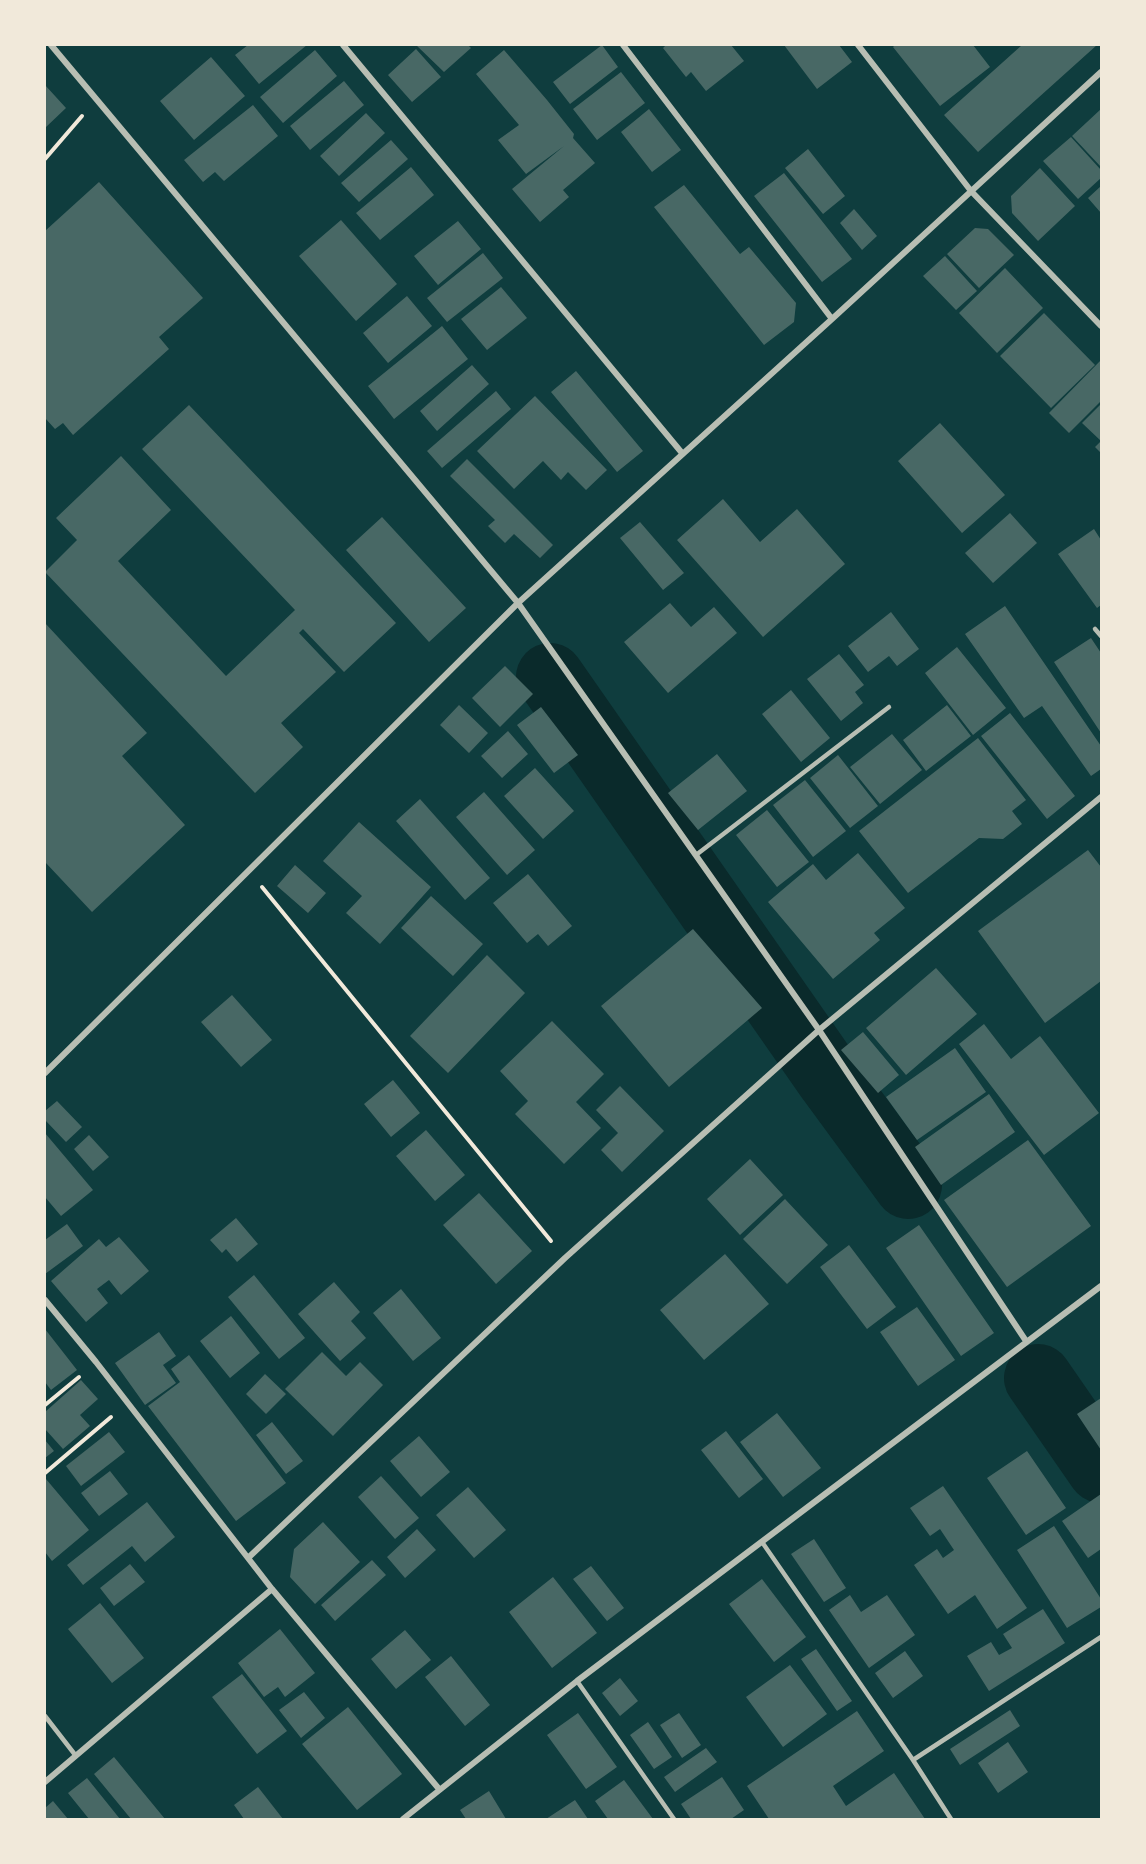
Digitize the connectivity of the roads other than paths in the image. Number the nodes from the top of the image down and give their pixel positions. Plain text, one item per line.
1 (51, 45) edge
2 (343, 45) edge
3 (623, 45) edge
4 (858, 45) edge
5 (1101, 72) edge
6 (970, 191) junction
7 (832, 320) junction
8 (1101, 326) edge
9 (682, 453) junction
10 (518, 603) junction
11 (1095, 629) dead end
12 (1101, 636) edge
13 (889, 707) dead end
14 (1101, 798) edge
15 (696, 855) junction
16 (818, 1031) junction
17 (45, 1073) edge
18 (1101, 1286) edge
19 (45, 1300) edge
20 (1026, 1341) junction
21 (762, 1542) junction
22 (248, 1558) junction
23 (272, 1589) junction
24 (1101, 1637) edge
25 (577, 1681) junction
26 (45, 1716) edge
27 (76, 1756) junction
28 (913, 1760) junction
29 (45, 1782) edge
30 (439, 1789) junction
31 (403, 1819) edge
32 (674, 1819) edge
33 (951, 1819) edge

1 - 10 street
2 - 9 street
3 - 7 street
4 - 6 street
5 - 6 street
6 - 7 street
6 - 8 street
7 - 9 street
9 - 10 street
10 - 15 street
10 - 17 street
11 - 12 lane
13 - 15 lane
14 - 16 street
15 - 16 street
16 - 20 street
16 - 22 street
18 - 20 street
19 - 22 street
20 - 21 street
21 - 25 street
21 - 28 lane
22 - 23 street
23 - 27 street
23 - 30 street
24 - 28 lane
25 - 30 street
25 - 32 lane
26 - 27 lane
27 - 29 street
28 - 33 lane
30 - 31 street

